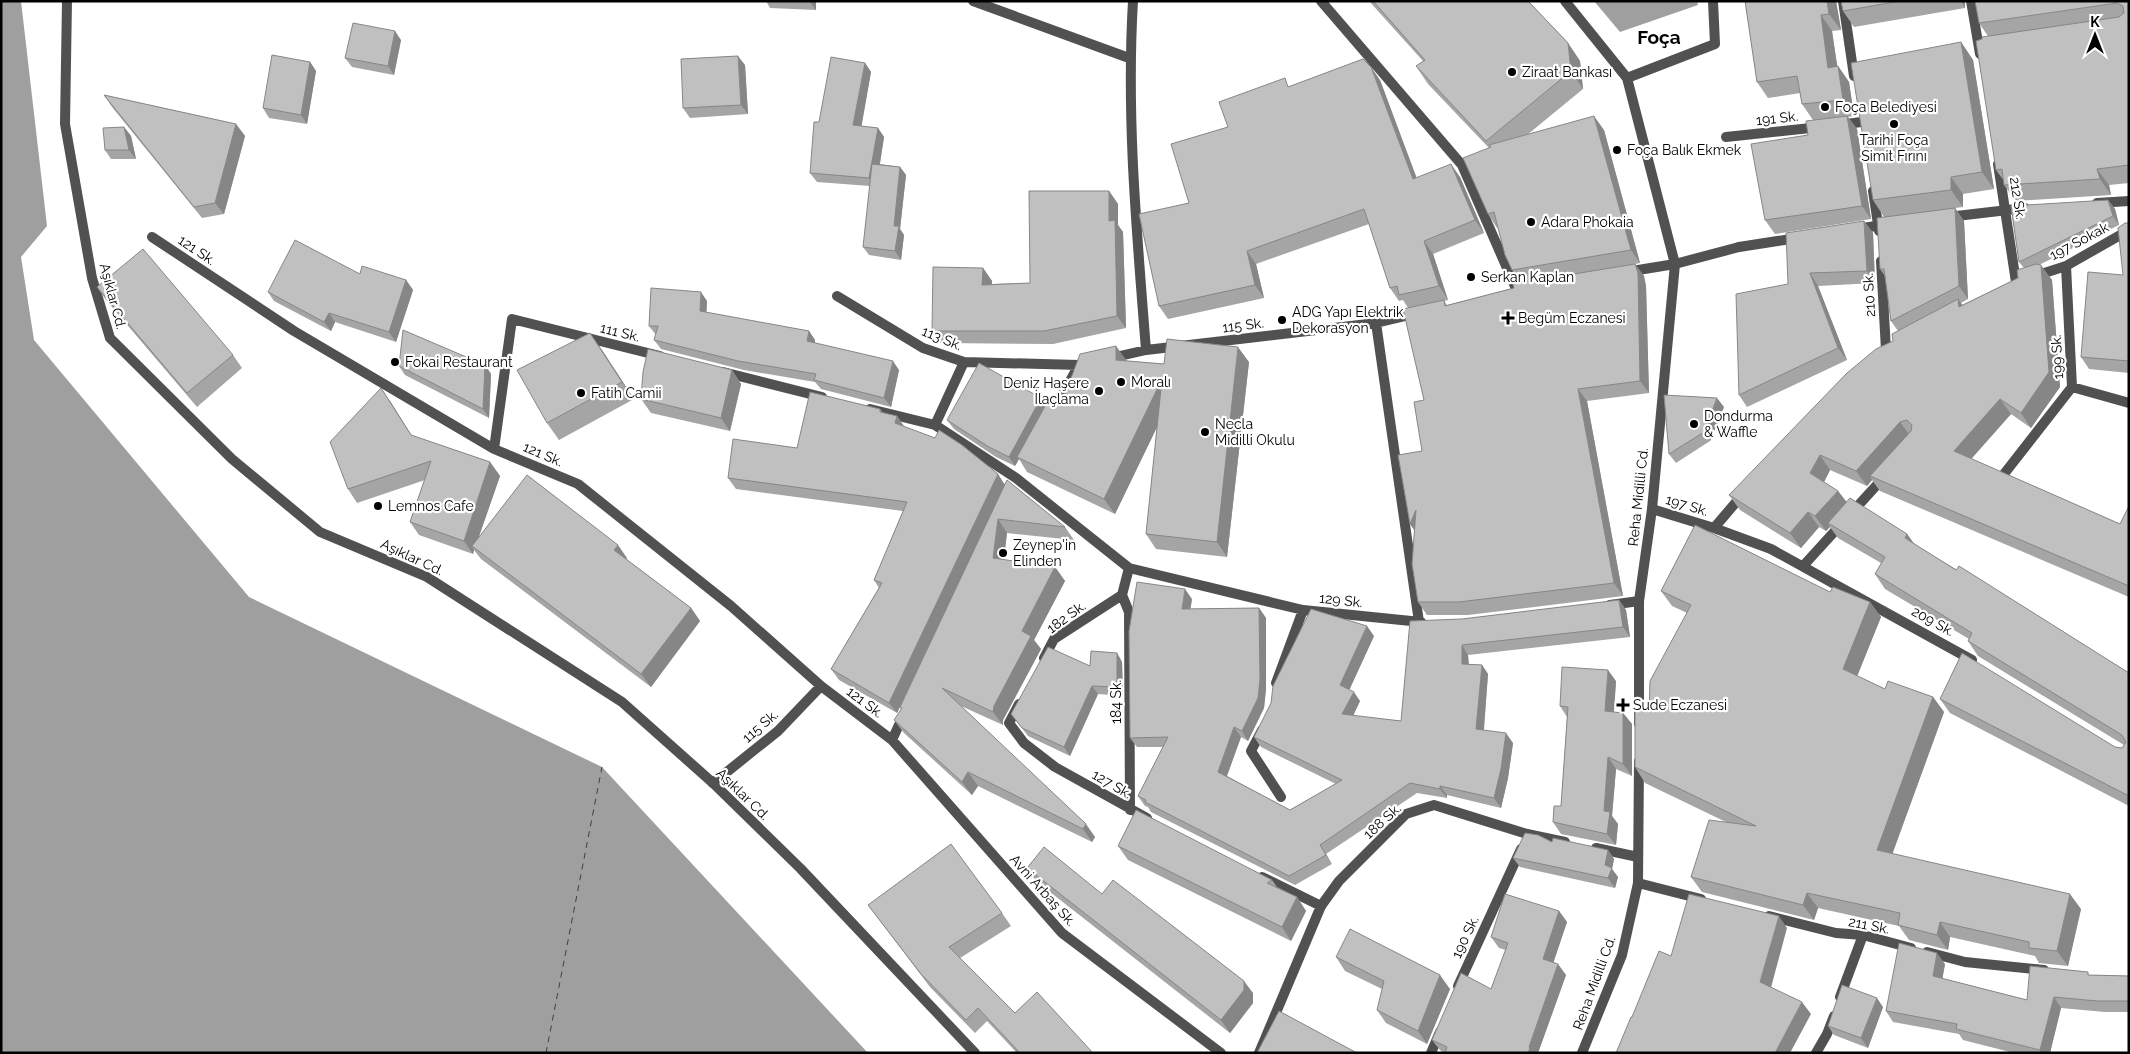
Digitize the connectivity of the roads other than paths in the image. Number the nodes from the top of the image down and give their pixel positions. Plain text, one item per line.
1 (67, 1) edge
2 (973, 1) edge
3 (1133, 1) edge
4 (1321, 1) edge
5 (1565, 1) edge
6 (1713, 1) edge
7 (1843, 1) edge
8 (1971, 1) edge
9 (1129, 58) junction
10 (1983, 67) edge
11 (1627, 78) junction
12 (1856, 88) edge
13 (1861, 123) edge
14 (1726, 137) dead end
15 (1997, 152) edge
16 (1871, 178) edge
17 (2129, 201) edge
18 (2091, 204) edge
19 (2034, 208) edge
20 (2006, 210) junction
21 (1938, 218) edge
22 (1898, 223) edge
23 (1879, 225) junction
24 (2129, 230) edge
25 (1842, 231) edge
26 (152, 237) dead end
27 (1804, 237) edge
28 (1675, 264) junction
29 (2066, 266) junction
30 (1619, 273) edge
31 (2012, 284) joint
32 (1517, 291) edge
33 (838, 296) dead end
34 (1432, 310) edge
35 (1376, 323) junction
36 (1146, 350) junction
37 (1887, 350) edge
38 (666, 358) edge
39 (964, 362) junction
40 (1080, 365) junction
41 (714, 370) edge
42 (2072, 387) junction
43 (829, 399) edge
44 (2129, 403) edge
45 (858, 406) edge
46 (935, 425) junction
47 (1045, 426) edge
48 (494, 449) junction
49 (1890, 471) edge
50 (2004, 474) edge
51 (1752, 484) edge
52 (1652, 509) junction
53 (1714, 528) junction
54 (1804, 565) junction
55 (1129, 568) junction
56 (1122, 595) junction
57 (1639, 601) junction
58 (1601, 606) edge
59 (1302, 610) junction
60 (1040, 664) edge
61 (1979, 664) edge
62 (821, 686) junction
63 (1272, 691) edge
64 (1023, 698) edge
65 (908, 705) edge
66 (1267, 718) edge
67 (1639, 731) edge
68 (892, 740) junction
69 (1639, 751) edge
70 (713, 783) junction
71 (1281, 797) dead end
72 (1130, 810) junction
73 (1156, 823) edge
74 (1527, 834) junction
75 (1638, 857) junction
76 (1252, 871) edge
77 (1638, 883) junction
78 (1713, 902) edge
79 (1321, 906) junction
80 (1760, 914) edge
81 (1863, 935) junction
82 (2051, 971) edge
83 (1454, 997) edge
84 (1442, 1025) edge
85 (975, 1053) edge
86 (1221, 1053) edge
87 (1260, 1053) edge
88 (1431, 1053) edge
89 (1582, 1053) edge
90 (1816, 1053) edge

1 - 70 street, Aşıklar Cd.
2 - 9 street
3 - 9 street
4 - 32 street
5 - 11 street
6 - 11 street
7 - 12 street
8 - 10 street
9 - 36 street
11 - 28 street, Reha Midilli Cd.
13 - 14 street, 191 Sk.
15 - 20 street, 212 Sk.
16 - 23 street, 210 Sk.
17 - 18 street
19 - 20 street
20 - 21 street
20 - 31 street, 212 Sk.
22 - 23 street
23 - 25 street
23 - 37 street, 210 Sk.
24 - 29 street, 197 Sokak
26 - 48 street, 121 Sk.
27 - 28 street
28 - 30 street
28 - 52 street, Reha Midilli Cd.
29 - 31 street, 197 Sokak
29 - 42 street, 199 Sk.
33 - 39 street, 113 Sk.
34 - 35 street, 115 Sk.
35 - 36 street, 115 Sk.
35 - 59 street, 129 Sk.
36 - 40 street, 115 Sk.
38 - 48 street, 111 Sk.
39 - 40 street, 113 Sk.
39 - 46 street
40 - 47 street
41 - 43 street
42 - 44 street, 199 Sk.
42 - 50 street
45 - 46 street
46 - 55 street, 129 Sk.
48 - 62 street, 121 Sk.
49 - 54 street
51 - 53 street
52 - 53 street, 197 Sk.
52 - 57 street, Reha Midilli Cd.
53 - 54 street, 209 Sk.
54 - 61 street, 209 Sk.
55 - 56 street
55 - 59 street, 129 Sk.
56 - 60 street, 182 Sk.
56 - 72 street, 184 Sk.
57 - 58 street
57 - 67 street, Reha Midilli Cd.
59 - 63 street
62 - 68 street, 121 Sk.
62 - 70 street, 115 Sk.
64 - 72 street, 127 Sk.
65 - 68 street
66 - 71 street
68 - 86 street, Avni Arbaş Sk.
69 - 75 street, Reha Midilli Cd.
70 - 85 street, Aşıklar Cd.
72 - 73 street, 127 Sk.
74 - 75 street, 188 Sk.
74 - 79 street, 188 Sk.
74 - 83 street, 190 Sk.
75 - 77 street, Reha Midilli Cd.
76 - 79 street
77 - 78 street
77 - 89 street, Reha Midilli Cd.
79 - 87 street, 188 Sk.
80 - 81 street, 211 Sk.
81 - 82 street, 211 Sk.
81 - 90 street
84 - 88 street

